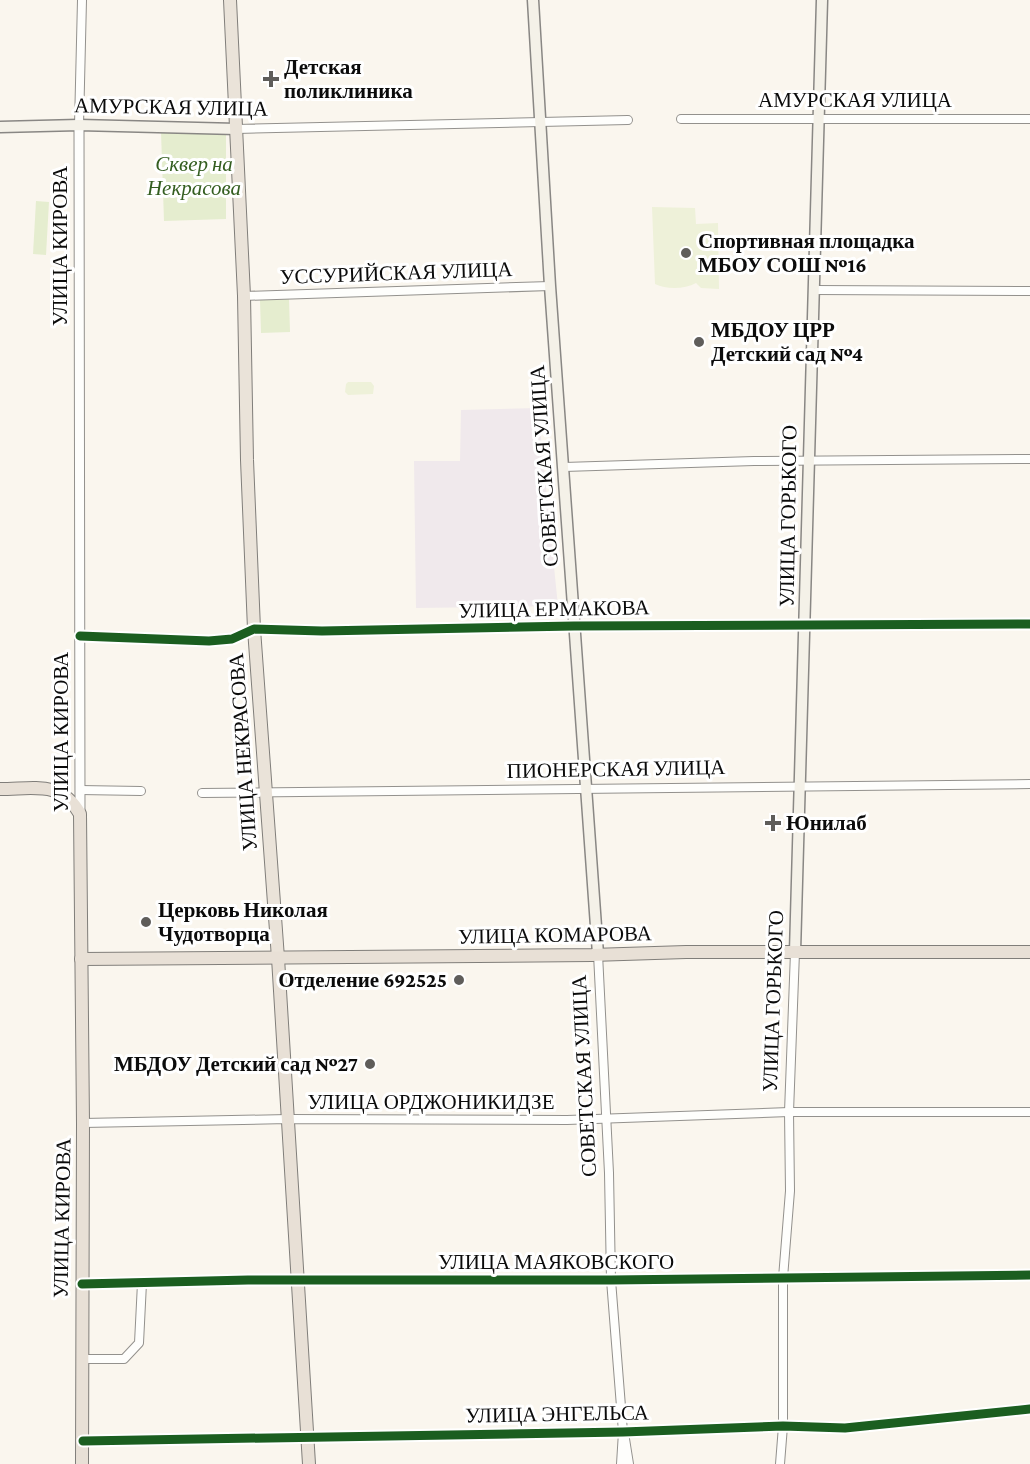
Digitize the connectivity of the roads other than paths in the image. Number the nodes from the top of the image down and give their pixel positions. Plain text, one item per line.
1 (82, 0) edge
2 (230, 0) edge
3 (532, 0) edge
4 (822, 0) edge
5 (681, 119) dead end
6 (818, 119) junction
7 (1030, 119) edge
8 (628, 120) dead end
9 (540, 122) junction
10 (79, 125) junction
11 (0, 127) edge
12 (237, 129) junction
13 (550, 286) junction
14 (814, 291) junction
15 (1030, 291) edge
16 (244, 296) junction
17 (1030, 459) edge
18 (808, 460) junction
19 (564, 467) junction
20 (1030, 624) edge
21 (805, 625) junction
22 (574, 626) junction
23 (254, 629) junction
24 (80, 636) junction
25 (1030, 784) edge
26 (800, 787) junction
27 (0, 789) edge
28 (56, 789) junction
29 (586, 789) junction
30 (80, 790) junction
31 (141, 791) dead end
32 (202, 793) dead end
33 (266, 793) junction
34 (80, 814) junction
35 (795, 952) junction
36 (1030, 952) edge
37 (598, 954) junction
38 (278, 958) junction
39 (81, 959) junction
40 (789, 1112) junction
41 (1030, 1112) edge
42 (288, 1119) junction
43 (606, 1119) junction
44 (83, 1123) junction
45 (1030, 1275) edge
46 (783, 1278) junction
47 (611, 1280) junction
48 (298, 1281) junction
49 (142, 1283) junction
50 (82, 1284) junction
51 (82, 1359) junction
52 (1030, 1409) edge
53 (783, 1426) junction
54 (623, 1432) junction
55 (308, 1437) junction
56 (83, 1441) junction
57 (82, 1464) edge
58 (309, 1464) edge
59 (621, 1464) edge
60 (629, 1464) edge
61 (780, 1464) edge

1 - 10 street, УЛИЦА КИРОВА
2 - 12 main road, УЛИЦА НЕКРАСОВА
3 - 9 main road, СОВЕТСКАЯ УЛИЦА
4 - 6 main road, УЛИЦА ГОРЬКОГО
5 - 6 street, АМУРСКАЯ УЛИЦА
6 - 7 street, АМУРСКАЯ УЛИЦА
6 - 14 main road, УЛИЦА ГОРЬКОГО
8 - 9 street, АМУРСКАЯ УЛИЦА
9 - 12 street, АМУРСКАЯ УЛИЦА
9 - 13 main road, СОВЕТСКАЯ УЛИЦА
10 - 11 main road, АМУРСКАЯ УЛИЦА
10 - 12 main road, АМУРСКАЯ УЛИЦА
10 - 24 street, УЛИЦА КИРОВА
12 - 16 main road, УЛИЦА НЕКРАСОВА
13 - 16 street, УССУРИЙСКАЯ УЛИЦА
13 - 19 main road, СОВЕТСКАЯ УЛИЦА
14 - 15 street
14 - 18 main road, УЛИЦА ГОРЬКОГО
16 - 23 main road, УЛИЦА НЕКРАСОВА
17 - 18 street
18 - 19 street
18 - 21 main road, УЛИЦА ГОРЬКОГО
19 - 22 main road, СОВЕТСКАЯ УЛИЦА
20 - 21 street, УЛИЦА ЕРМАКОВА
21 - 22 street, УЛИЦА ЕРМАКОВА
21 - 26 main road, УЛИЦА ГОРЬКОГО
22 - 23 street, УЛИЦА ЕРМАКОВА
22 - 29 main road, СОВЕТСКАЯ УЛИЦА
23 - 24 street, УЛИЦА ЕРМАКОВА
23 - 33 main road, УЛИЦА НЕКРАСОВА
24 - 30 street, УЛИЦА КИРОВА
25 - 26 street, ПИОНЕРСКАЯ УЛИЦА
26 - 29 street, ПИОНЕРСКАЯ УЛИЦА
26 - 35 main road, УЛИЦА ГОРЬКОГО
27 - 28 highway
28 - 30 street
28 - 34 highway
29 - 33 street, ПИОНЕРСКАЯ УЛИЦА
29 - 37 main road, СОВЕТСКАЯ УЛИЦА
30 - 31 street
30 - 34 street, УЛИЦА КИРОВА
32 - 33 street, ПИОНЕРСКАЯ УЛИЦА
33 - 38 main road, УЛИЦА НЕКРАСОВА
34 - 39 highway, УЛИЦА КИРОВА
35 - 36 highway, УЛИЦА КОМАРОВА
35 - 37 highway, УЛИЦА КОМАРОВА
35 - 40 street, УЛИЦА ГОРЬКОГО
37 - 38 highway, УЛИЦА КОМАРОВА
37 - 43 street, СОВЕТСКАЯ УЛИЦА
38 - 39 highway, УЛИЦА КОМАРОВА
38 - 42 highway, УЛИЦА НЕКРАСОВА
39 - 44 highway, УЛИЦА КИРОВА
40 - 41 street, УЛИЦА ОРДЖОНИКИДЗЕ
40 - 43 street, УЛИЦА ОРДЖОНИКИДЗЕ
40 - 46 street, УЛИЦА ГОРЬКОГО
42 - 43 street, УЛИЦА ОРДЖОНИКИДЗЕ
42 - 44 street, УЛИЦА ОРДЖОНИКИДЗЕ
42 - 48 highway, УЛИЦА НЕКРАСОВА
43 - 47 street, СОВЕТСКАЯ УЛИЦА
44 - 50 highway, УЛИЦА КИРОВА
45 - 46 street, УЛИЦА МАЯКОВСКОГО
46 - 47 street, УЛИЦА МАЯКОВСКОГО
46 - 53 street, УЛИЦА ГОРЬКОГО
47 - 48 street, УЛИЦА МАЯКОВСКОГО
47 - 54 street, СОВЕТСКАЯ УЛИЦА
48 - 49 street, УЛИЦА МАЯКОВСКОГО
48 - 55 highway, УЛИЦА НЕКРАСОВА
49 - 50 street, УЛИЦА МАЯКОВСКОГО
49 - 51 street
50 - 51 highway, УЛИЦА КИРОВА
51 - 56 highway, УЛИЦА КИРОВА
52 - 53 street, УЛИЦА ЭНГЕЛЬСА
53 - 54 street, УЛИЦА ЭНГЕЛЬСА
53 - 61 street, УЛИЦА ГОРЬКОГО
54 - 55 street, УЛИЦА ЭНГЕЛЬСА
54 - 59 street, СОВЕТСКАЯ УЛИЦА
54 - 60 street, СОВЕТСКАЯ УЛИЦА
55 - 56 street, УЛИЦА ЭНГЕЛЬСА
55 - 58 highway, УЛИЦА НЕКРАСОВА
56 - 57 highway, УЛИЦА КИРОВА

